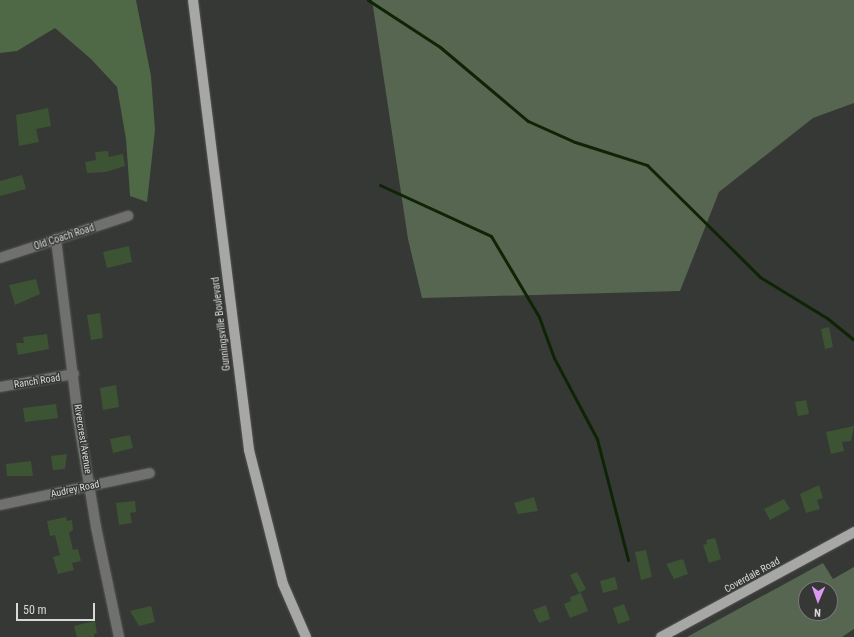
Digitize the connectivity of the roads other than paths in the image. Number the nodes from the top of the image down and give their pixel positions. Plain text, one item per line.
1 (193, 0) edge
2 (128, 216) dead end
3 (56, 239) junction
4 (0, 258) edge
5 (74, 374) junction
6 (0, 386) edge
7 (150, 473) dead end
8 (90, 486) junction
9 (0, 505) edge
10 (854, 532) edge
11 (119, 637) edge
12 (306, 637) edge
13 (661, 637) edge

1 - 12 main road, Gunningsville Boulevard
2 - 3 street, Old Coach Road
3 - 4 street, Old Coach Road
3 - 5 street, Rivercrest Avenue
5 - 6 street, Ranch Road
5 - 8 street, Rivercrest Avenue
7 - 8 street, Audrey Road
8 - 9 street, Audrey Road
8 - 11 street, Rivercrest Avenue
10 - 13 main road, Coverdale Road

